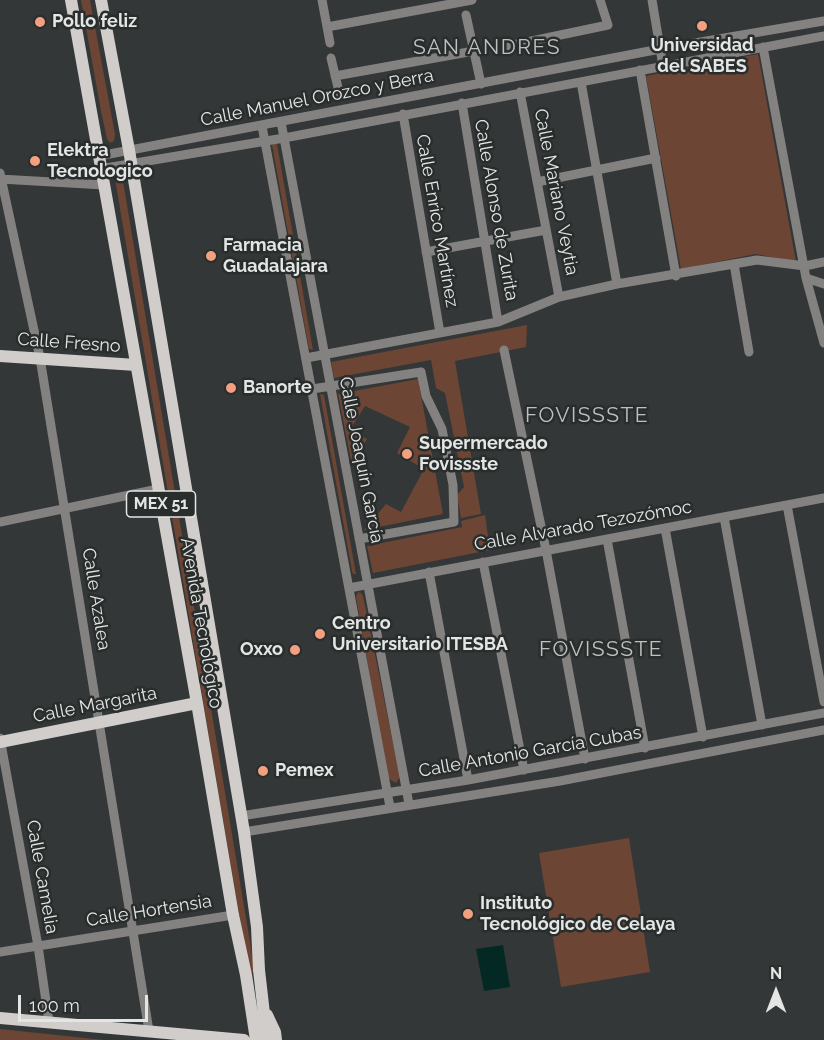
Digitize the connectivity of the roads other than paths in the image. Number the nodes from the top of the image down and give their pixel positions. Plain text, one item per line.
1 (71, 0) edge
2 (101, 0) edge
3 (322, 0) edge
4 (470, 0) edge
5 (600, 0) edge
6 (652, 0) edge
7 (466, 15) dead end
8 (824, 21) edge
9 (327, 27) junction
10 (823, 39) edge
11 (330, 43) dead end
12 (508, 46) dead end
13 (763, 47) junction
14 (660, 49) junction
15 (474, 51) junction
16 (331, 58) dead end
17 (663, 66) junction
18 (640, 70) junction
19 (335, 76) junction
20 (581, 82) junction
21 (481, 84) junction
22 (520, 92) junction
23 (340, 96) dead end
24 (462, 103) junction
25 (403, 114) junction
26 (281, 122) junction
27 (262, 126) junction
28 (284, 138) junction
29 (266, 141) junction
30 (129, 150) junction
31 (99, 156) junction
32 (656, 158) junction
33 (131, 164) junction
34 (100, 169) junction
35 (597, 170) junction
36 (0, 177) edge
37 (537, 182) junction
38 (104, 185) junction
39 (546, 230) junction
40 (485, 241) junction
41 (426, 252) junction
42 (824, 262) edge
43 (734, 264) junction
44 (805, 266) junction
45 (676, 276) junction
46 (806, 278) junction
47 (617, 284) junction
48 (824, 284) edge
49 (559, 297) junction
50 (498, 322) junction
51 (440, 333) junction
52 (824, 343) edge
53 (504, 350) dead end
54 (749, 352) dead end
55 (324, 354) junction
56 (0, 356) edge
57 (40, 358) junction
58 (306, 358) junction
59 (136, 365) junction
60 (330, 385) junction
61 (312, 389) junction
62 (158, 489) junction
63 (824, 498) edge
64 (787, 505) junction
65 (64, 508) junction
66 (724, 517) junction
67 (0, 522) edge
68 (665, 528) junction
69 (607, 539) junction
70 (359, 540) junction
71 (546, 550) junction
72 (483, 562) junction
73 (429, 572) junction
74 (367, 585) junction
75 (349, 588) junction
76 (824, 702) edge
77 (197, 704) junction
78 (824, 713) edge
79 (99, 722) junction
80 (762, 725) junction
81 (824, 730) edge
82 (703, 737) junction
83 (0, 741) edge
84 (645, 748) junction
85 (585, 759) junction
86 (556, 764) junction
87 (525, 770) junction
88 (468, 780) junction
89 (560, 781) junction
90 (406, 791) junction
91 (387, 794) junction
92 (337, 801) junction
93 (409, 804) junction
94 (390, 807) junction
95 (241, 816) junction
96 (339, 816) junction
97 (244, 832) junction
98 (233, 915) junction
99 (133, 931) junction
100 (38, 946) junction
101 (0, 952) edge
102 (257, 1007) junction
103 (0, 1018) edge
104 (49, 1022) junction
105 (149, 1032) junction
106 (245, 1040) edge
107 (256, 1040) edge
108 (267, 1040) edge
109 (276, 1040) edge

1 - 31 main road, Avenida Tecnológico / MEX 51
2 - 30 main road, Avenida Tecnológico / MEX 51
3 - 9 street
4 - 9 street
5 - 12 street
6 - 14 street
7 - 15 street
8 - 14 street, Calle Manuel Orozco y Berra
9 - 11 street
10 - 13 street, Calle Manuel Orozco y Berra
13 - 17 street, Calle Manuel Orozco y Berra
13 - 44 street
14 - 17 street
14 - 21 street, Calle Manuel Orozco y Berra
15 - 19 street
15 - 21 street
16 - 19 street
17 - 18 street, Calle Manuel Orozco y Berra
18 - 20 street, Calle Manuel Orozco y Berra
18 - 32 street
19 - 23 street
20 - 22 street, Calle Manuel Orozco y Berra
20 - 35 street
21 - 26 street, Calle Manuel Orozco y Berra
22 - 24 street, Calle Manuel Orozco y Berra
22 - 37 street, Calle Mariano Veytia
24 - 25 street, Calle Manuel Orozco y Berra
24 - 40 street, Calle Alonso de Zurita
25 - 28 street, Calle Manuel Orozco y Berra
25 - 41 street, Calle Enrico Martínez
26 - 27 street, Calle Manuel Orozco y Berra
26 - 28 street, Calle Joaquín García
27 - 29 street, Calle Joaquín García
27 - 30 street, Calle Manuel Orozco y Berra
28 - 29 street, Calle Manuel Orozco y Berra
28 - 55 street, Calle Joaquín García
29 - 33 street, Calle Manuel Orozco y Berra
29 - 58 street, Calle Joaquín García
30 - 31 street, Calle Manuel Orozco y Berra
30 - 33 main road, Avenida Tecnológico / MEX 51
31 - 34 main road, Avenida Tecnológico / MEX 51
32 - 35 street
32 - 45 street
33 - 34 street, Calle Manuel Orozco y Berra
33 - 95 main road, Avenida Tecnológico / MEX 51
34 - 38 main road, Avenida Tecnológico / MEX 51
35 - 37 street
35 - 47 street
36 - 38 street
36 - 57 street, Calle Azalea
37 - 39 street, Calle Mariano Veytia
38 - 59 main road, Avenida Tecnológico / MEX 51
39 - 40 street
39 - 49 street, Calle Mariano Veytia
40 - 41 street
40 - 50 street, Calle Alonso de Zurita
41 - 51 street, Calle Enrico Martínez
42 - 44 street
43 - 44 street
43 - 45 street
43 - 54 street
44 - 46 street
45 - 47 street
46 - 48 street
46 - 52 street
47 - 49 street
49 - 50 street
50 - 51 street
51 - 55 street
53 - 71 street
55 - 58 street
55 - 60 street, Calle Joaquín García
56 - 57 main road, Calle Fresno
57 - 59 main road, Calle Fresno
57 - 65 street, Calle Azalea
58 - 61 street, Calle Joaquín García
59 - 62 main road, Avenida Tecnológico / MEX 51
60 - 61 street
60 - 70 street, Calle Joaquín García
60 - 70 street
61 - 75 street, Calle Joaquín García
62 - 65 street
62 - 77 main road, Avenida Tecnológico / MEX 51
63 - 64 street, Calle Alvarado Tezozómoc
64 - 66 street, Calle Alvarado Tezozómoc
64 - 76 street
65 - 67 street
65 - 79 street, Calle Azalea
66 - 68 street, Calle Alvarado Tezozómoc
66 - 80 street
68 - 69 street, Calle Alvarado Tezozómoc
68 - 82 street
69 - 71 street, Calle Alvarado Tezozómoc
69 - 84 street
70 - 74 street, Calle Joaquín García
71 - 72 street, Calle Alvarado Tezozómoc
71 - 85 street
72 - 73 street, Calle Alvarado Tezozómoc
72 - 87 street
73 - 74 street, Calle Alvarado Tezozómoc
73 - 88 street
74 - 75 street, Calle Alvarado Tezozómoc
74 - 90 street, Calle Joaquín García
75 - 91 street, Calle Joaquín García
77 - 79 main road, Calle Margarita
77 - 98 main road, Avenida Tecnológico / MEX 51
78 - 80 street, Calle Antonio García Cubas
79 - 83 main road, Calle Margarita
79 - 99 street, Calle Azalea
80 - 82 street, Calle Antonio García Cubas
81 - 89 street, Calle Antonio García Cubas
82 - 84 street, Calle Antonio García Cubas
83 - 100 street, Calle Camelia
84 - 85 street, Calle Antonio García Cubas
85 - 86 street, Calle Antonio García Cubas
86 - 87 street, Calle Antonio García Cubas
86 - 89 street
87 - 88 street, Calle Antonio García Cubas
88 - 90 street, Calle Antonio García Cubas
89 - 93 street, Calle Antonio García Cubas
90 - 91 street, Calle Antonio García Cubas
90 - 93 street, Calle Joaquín García
91 - 92 street, Calle Antonio García Cubas
91 - 94 street, Calle Joaquín García
92 - 95 street, Calle Antonio García Cubas
92 - 96 street
93 - 94 street, Calle Antonio García Cubas
94 - 96 street, Calle Antonio García Cubas
95 - 97 main road, Avenida Tecnológico / MEX 51
96 - 97 street, Calle Antonio García Cubas
97 - 102 main road, Avenida Tecnológico / MEX 51
98 - 99 street, Calle Hortensia
98 - 102 main road, Avenida Tecnológico / MEX 51
99 - 100 street, Calle Hortensia
99 - 105 street, Calle Azalea
100 - 101 street, Calle Hortensia
100 - 104 street, Calle Camelia
102 - 106 main road
102 - 107 main road, Avenida Tecnológico / MEX 51
102 - 108 main road, Avenida Tecnológico / MEX 51
102 - 109 main road
103 - 104 main road
104 - 105 main road
105 - 106 main road

